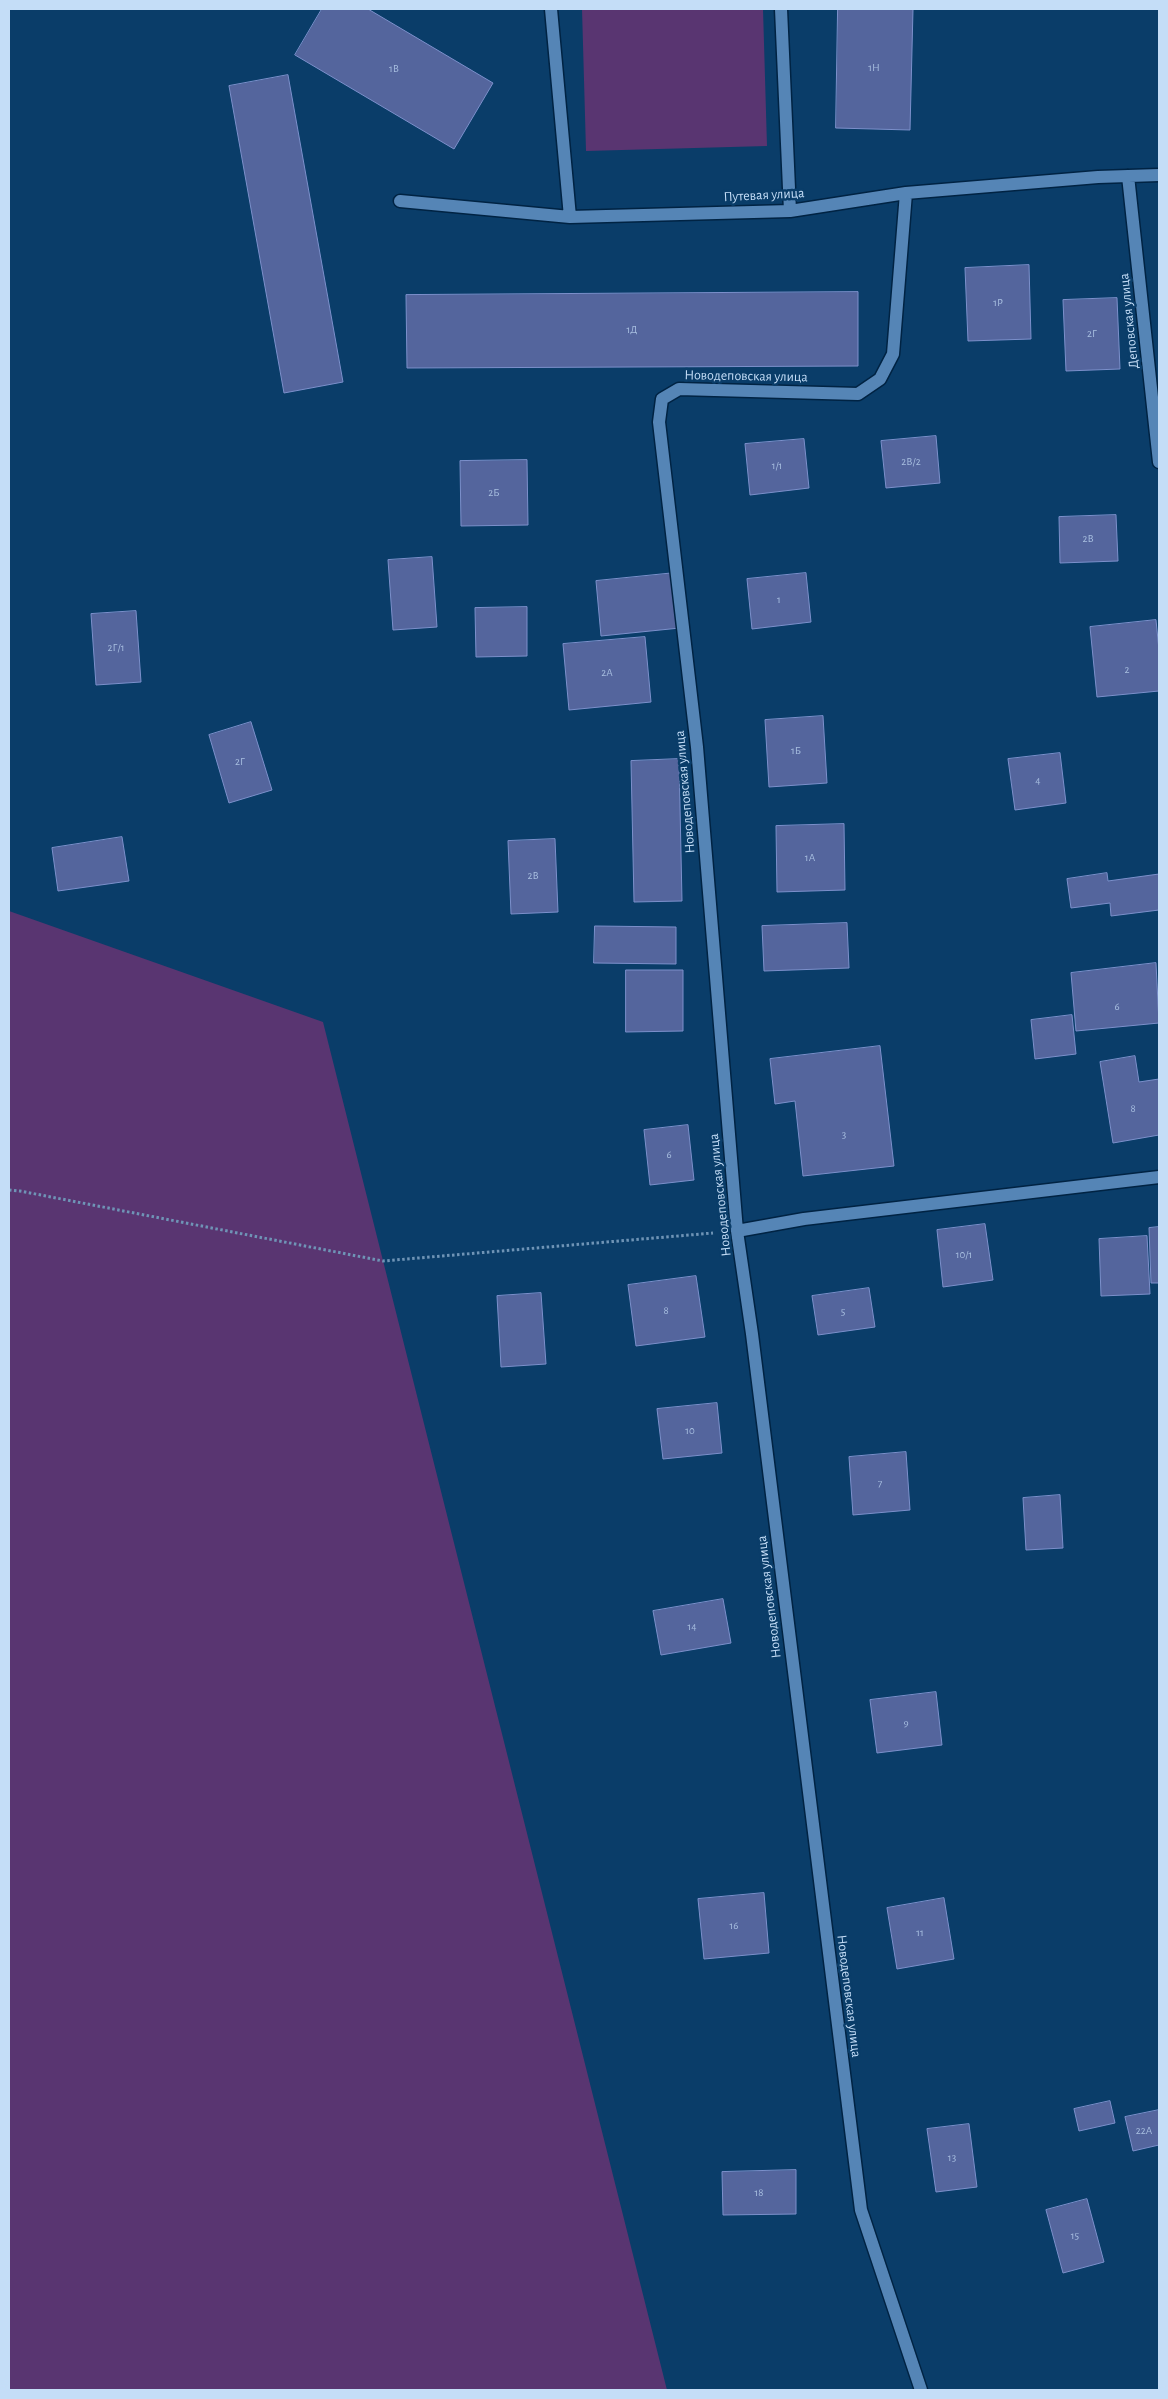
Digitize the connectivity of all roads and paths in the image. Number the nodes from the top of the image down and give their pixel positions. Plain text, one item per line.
1 (551, 9) edge
2 (782, 9) edge
3 (1159, 175) edge
4 (1128, 176) junction
5 (906, 193) junction
6 (400, 201) dead end
7 (790, 211) junction
8 (570, 217) junction
9 (1159, 462) edge
10 (1159, 1177) edge
11 (9, 1190) edge
12 (737, 1231) junction
13 (921, 2390) edge

1 - 8 street
2 - 7 street
3 - 4 street, Путевая улица
4 - 5 street, Путевая улица
4 - 9 street, Деповская улица
5 - 7 street, Путевая улица
5 - 12 street, Новодеповская улица
6 - 8 street, Путевая улица
7 - 8 street, Путевая улица
10 - 12 street
11 - 12 path
12 - 13 street, Новодеповская улица

